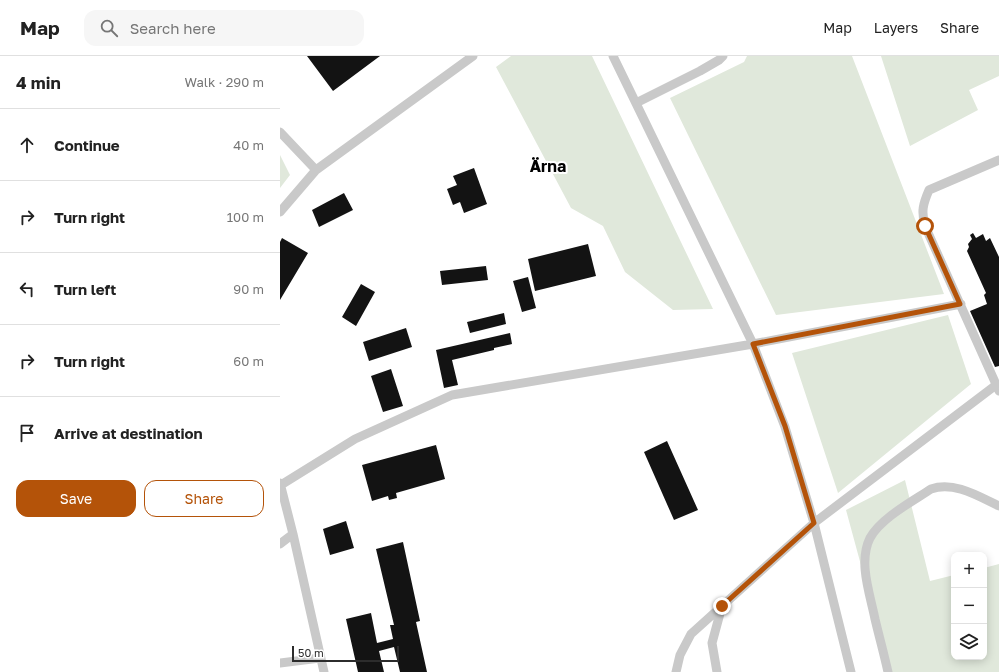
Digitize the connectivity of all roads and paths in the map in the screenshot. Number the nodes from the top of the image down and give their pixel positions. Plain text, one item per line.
1 (473, 56) edge
2 (613, 56) edge
3 (723, 56) edge
4 (636, 103) junction
5 (280, 132) edge
6 (999, 160) edge
7 (316, 170) junction
8 (280, 212) edge
9 (960, 304) junction
10 (753, 344) junction
11 (998, 388) edge
12 (280, 484) edge
13 (999, 506) edge
14 (814, 523) junction
15 (293, 534) junction
16 (280, 544) edge
17 (722, 606) junction
18 (320, 658) junction
19 (280, 663) edge
20 (324, 672) edge
21 (676, 672) edge
22 (717, 672) edge
23 (851, 672) edge
24 (888, 672) edge

1 - 7 lane
2 - 4 lane
3 - 4 lane
4 - 10 lane
5 - 7 lane
6 - 9 lane
7 - 8 lane
9 - 10 lane
9 - 11 lane
10 - 12 lane
10 - 14 lane
11 - 14 lane
12 - 15 lane
13 - 24 lane
14 - 17 lane
14 - 23 lane
15 - 16 lane
15 - 18 lane
17 - 21 lane
17 - 22 lane
18 - 19 lane
18 - 20 lane

